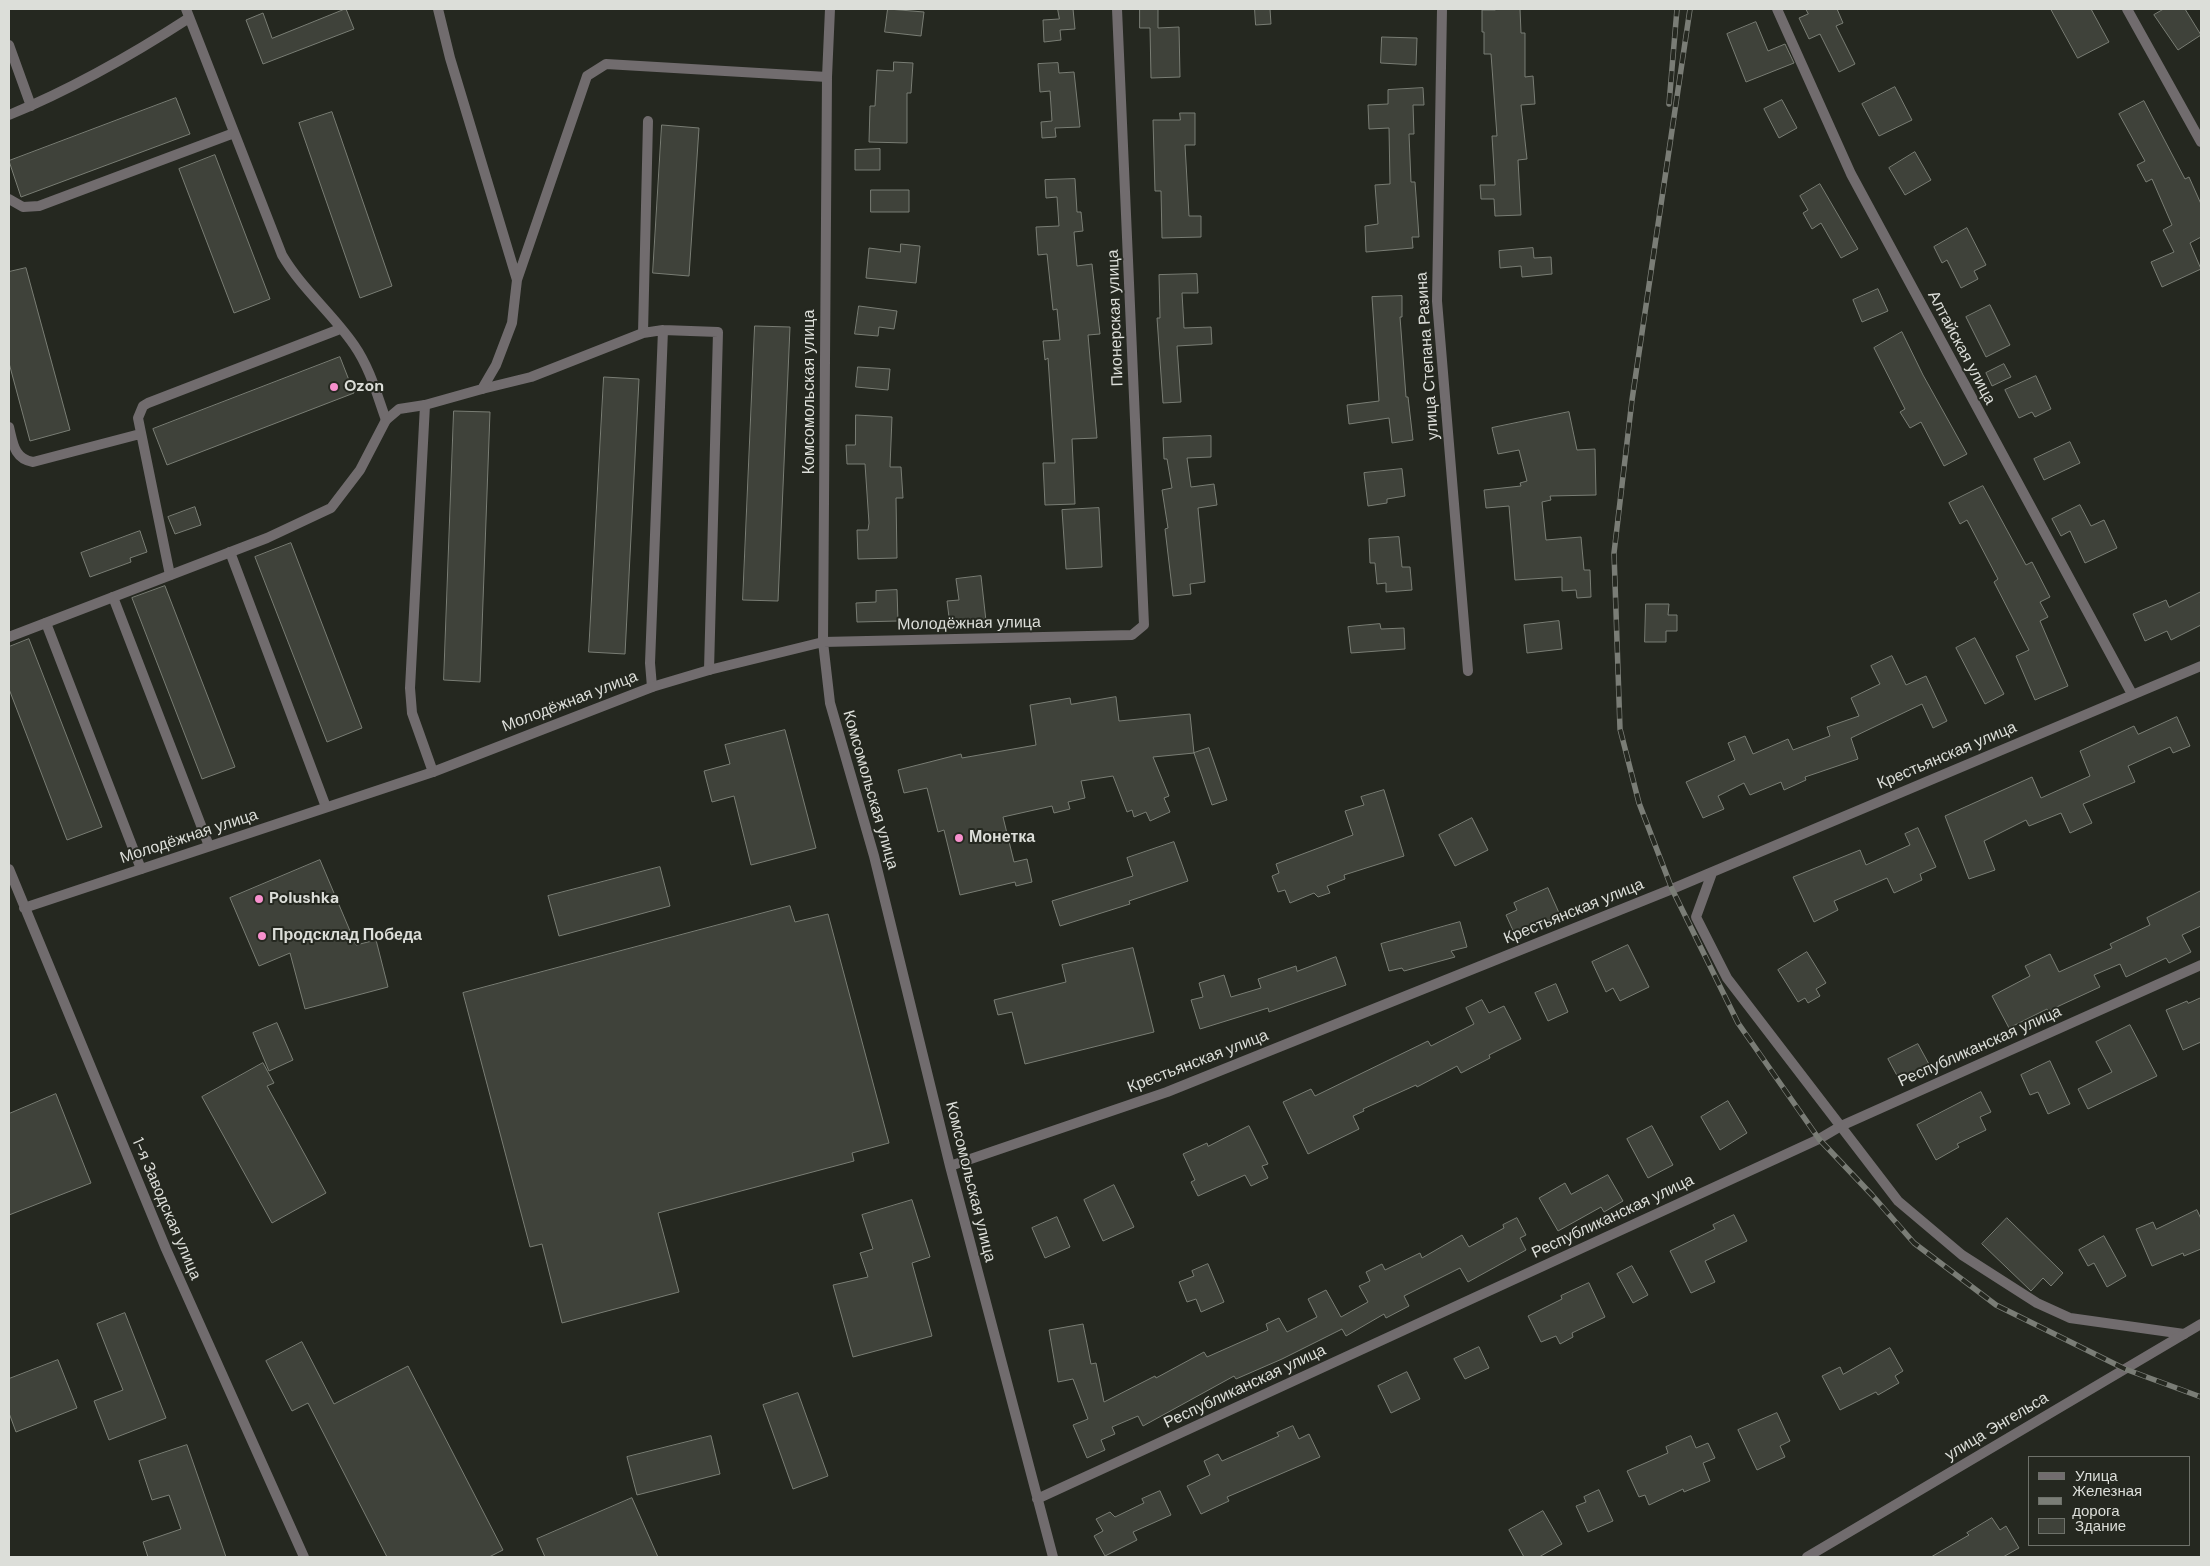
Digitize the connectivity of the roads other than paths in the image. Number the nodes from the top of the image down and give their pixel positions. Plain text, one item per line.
1 (438, 9) edge
2 (830, 9) edge
3 (1117, 9) edge
4 (1442, 9) edge
5 (1777, 9) edge
6 (2128, 9) edge
7 (187, 13) edge
8 (9, 45) edge
9 (827, 77) junction
10 (31, 106) junction
11 (9, 115) edge
12 (648, 121) dead end
13 (234, 133) junction
14 (2201, 142) edge
15 (9, 199) edge
16 (517, 280) junction
17 (340, 329) junction
18 (663, 330) junction
19 (643, 333) junction
20 (482, 389) junction
21 (425, 405) junction
22 (386, 420) junction
23 (9, 427) edge
24 (140, 434) junction
25 (230, 552) junction
26 (170, 575) junction
27 (113, 597) junction
28 (46, 623) junction
29 (1144, 625) joint
30 (9, 637) edge
31 (823, 642) junction
32 (2201, 666) edge
33 (709, 670) junction
34 (1468, 671) dead end
35 (652, 687) junction
36 (2132, 694) junction
37 (433, 772) junction
38 (326, 808) junction
39 (209, 846) junction
40 (9, 869) edge
41 (141, 869) junction
42 (1712, 872) junction
43 (24, 908) junction
44 (2201, 965) edge
45 (1841, 1126) junction
46 (950, 1166) junction
47 (2201, 1324) edge
48 (2184, 1334) junction
49 (1037, 1499) junction
50 (304, 1557) edge
51 (1053, 1557) edge
52 (1807, 1557) edge

1 - 16 street
2 - 9 street, Комсомольская улица
3 - 29 street, Пионерская улица
4 - 34 street, улица Степана Разина
5 - 36 street, Алтайская улица
6 - 14 street
7 - 10 street
7 - 13 street
8 - 10 street
9 - 16 street
9 - 31 street, Комсомольская улица
10 - 11 street
12 - 19 street
13 - 15 street
13 - 17 street
16 - 20 street
17 - 22 street
17 - 24 street
18 - 19 street
18 - 33 street
18 - 35 street
19 - 20 street
20 - 21 street
21 - 22 street
21 - 37 street
22 - 25 street
23 - 24 street
24 - 26 street
25 - 26 street
25 - 38 street
26 - 27 street
27 - 28 street
27 - 39 street
28 - 30 street
28 - 41 street
29 - 31 street, Молодёжная улица
31 - 33 street, Молодёжная улица
31 - 46 street, Комсомольская улица
32 - 36 street, Крестьянская улица
33 - 35 street, Молодёжная улица
35 - 37 street, Молодёжная улица
36 - 42 street, Крестьянская улица
37 - 38 street, Молодёжная улица
38 - 39 street, Молодёжная улица
39 - 41 street, Молодёжная улица
40 - 43 street, 1-я Заводская улица
41 - 43 street, Молодёжная улица
42 - 45 street
42 - 46 street, Крестьянская улица
43 - 50 street, 1-я Заводская улица
44 - 45 street, Республиканская улица
45 - 48 street
45 - 49 street, Республиканская улица
46 - 49 street, Комсомольская улица
47 - 48 street, улица Энгельса
48 - 52 street, улица Энгельса
49 - 51 street, Комсомольская улица

